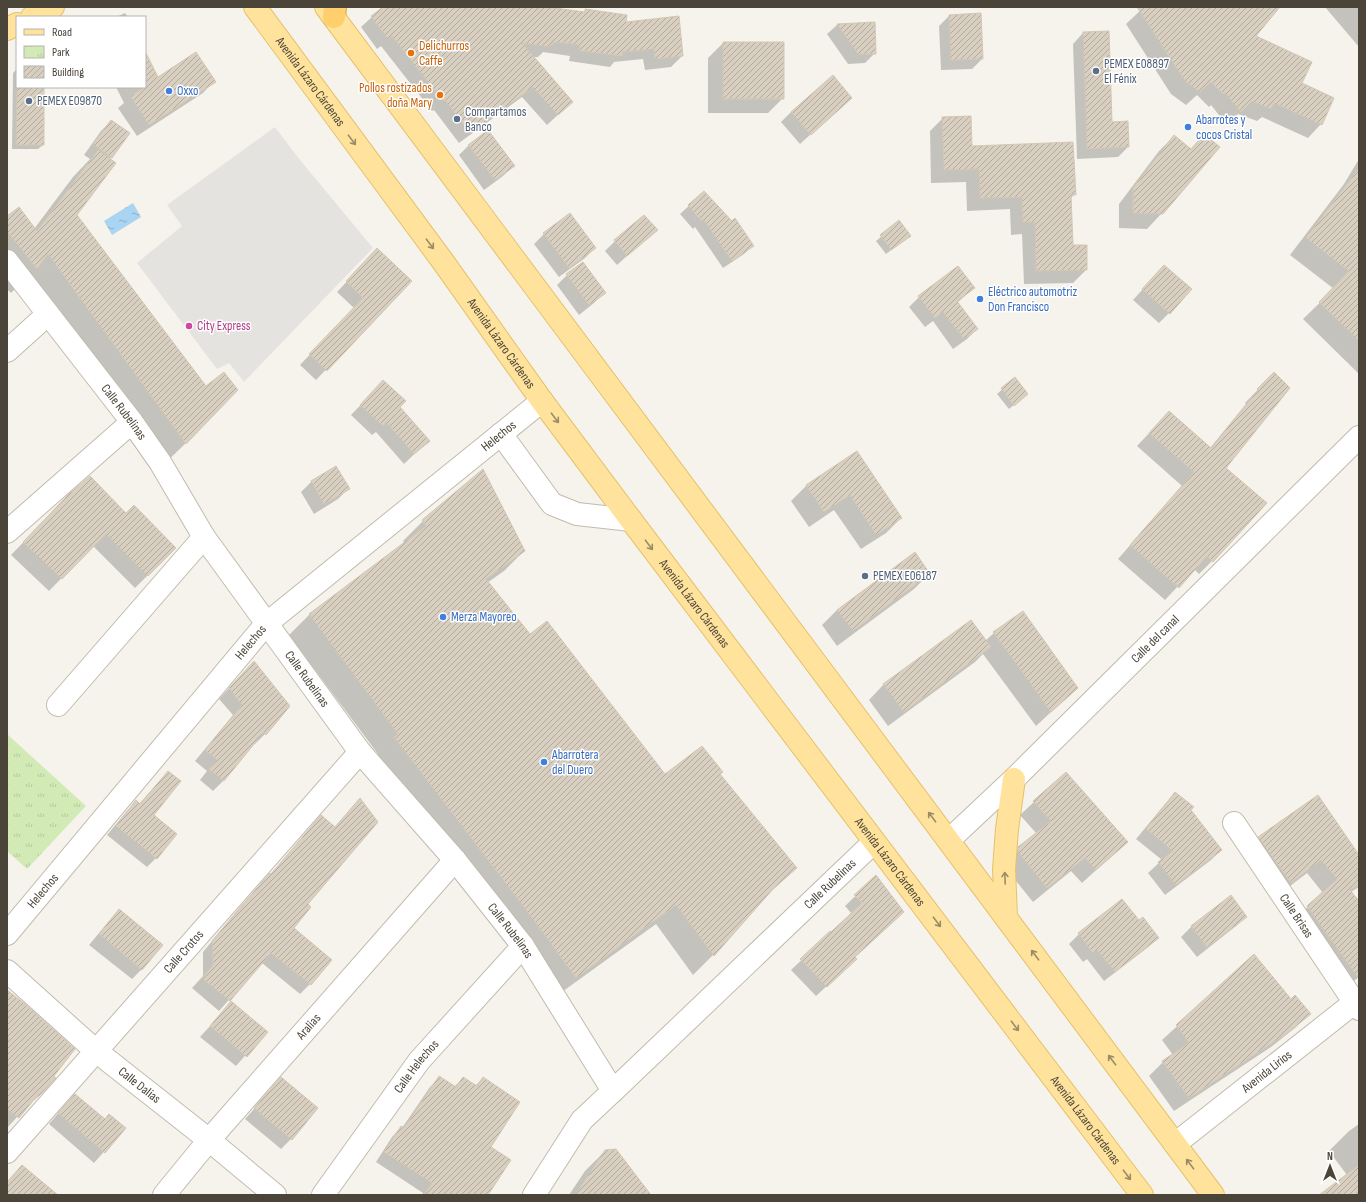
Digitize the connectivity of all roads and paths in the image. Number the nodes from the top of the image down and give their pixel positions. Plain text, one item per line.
1 (53, 7) edge
2 (255, 7) edge
3 (332, 10) edge
4 (34, 16) edge
5 (16, 24) edge
6 (7, 29) edge
7 (8, 265) edge
8 (48, 314) junction
9 (7, 351) edge
10 (542, 400) junction
11 (132, 422) junction
12 (501, 434) junction
13 (1359, 437) edge
14 (631, 520) junction
15 (7, 532) edge
16 (204, 537) junction
17 (266, 624) junction
18 (58, 705) dead end
19 (360, 752) junction
20 (1014, 779) junction
21 (1234, 823) dead end
22 (949, 840) junction
23 (874, 842) junction
24 (455, 860) junction
25 (1006, 916) junction
26 (7, 934) edge
27 (523, 946) junction
28 (7, 971) edge
29 (1357, 1004) edge
30 (96, 1051) junction
31 (613, 1091) junction
32 (209, 1140) junction
33 (1175, 1144) junction
34 (7, 1152) edge
35 (164, 1195) edge
36 (275, 1195) edge
37 (322, 1195) edge
38 (534, 1195) edge
39 (1142, 1195) edge
40 (1213, 1195) edge

1 - 4 main road
2 -> 10 main road, Avenida Lázaro Cárdenas
22 -> 3 main road
5 - 6 main road
7 - 8 street, Calle Rubelinas
8 - 9 street
8 - 11 street, Calle Rubelinas
10 - 12 street, Helechos
10 -> 14 main road, Avenida Lázaro Cárdenas
11 - 15 street
11 - 16 street, Calle Rubelinas
12 - 14 street
12 - 17 street, Helechos
13 - 20 street, Calle del canal
14 -> 23 main road, Avenida Lázaro Cárdenas
16 - 17 street, Calle Rubelinas
16 - 18 street
17 - 19 street, Calle Rubelinas
17 - 26 street, Helechos
19 - 24 street, Calle Rubelinas
19 - 30 street, Calle Crotos
20 - 22 street, Calle del canal
25 -> 20 main road
21 - 29 street, Calle Brisas
22 - 25 main road
23 - 31 street, Calle Rubelinas
23 -> 39 main road, Avenida Lázaro Cárdenas
24 - 27 street, Calle Rubelinas
24 - 32 street, Aralias
33 -> 25 main road
27 - 31 street, Calle Rubelinas
27 - 37 street, Calle Helechos
28 - 30 street, Calle Dalias
29 - 33 street, Avenida Lirios
30 - 32 street, Calle Dalias
30 - 34 street, Calle Crotos
31 - 38 street, Calle Rubelinas
32 - 35 street, Aralias
32 - 36 street, Calle Dalias
40 -> 33 main road

